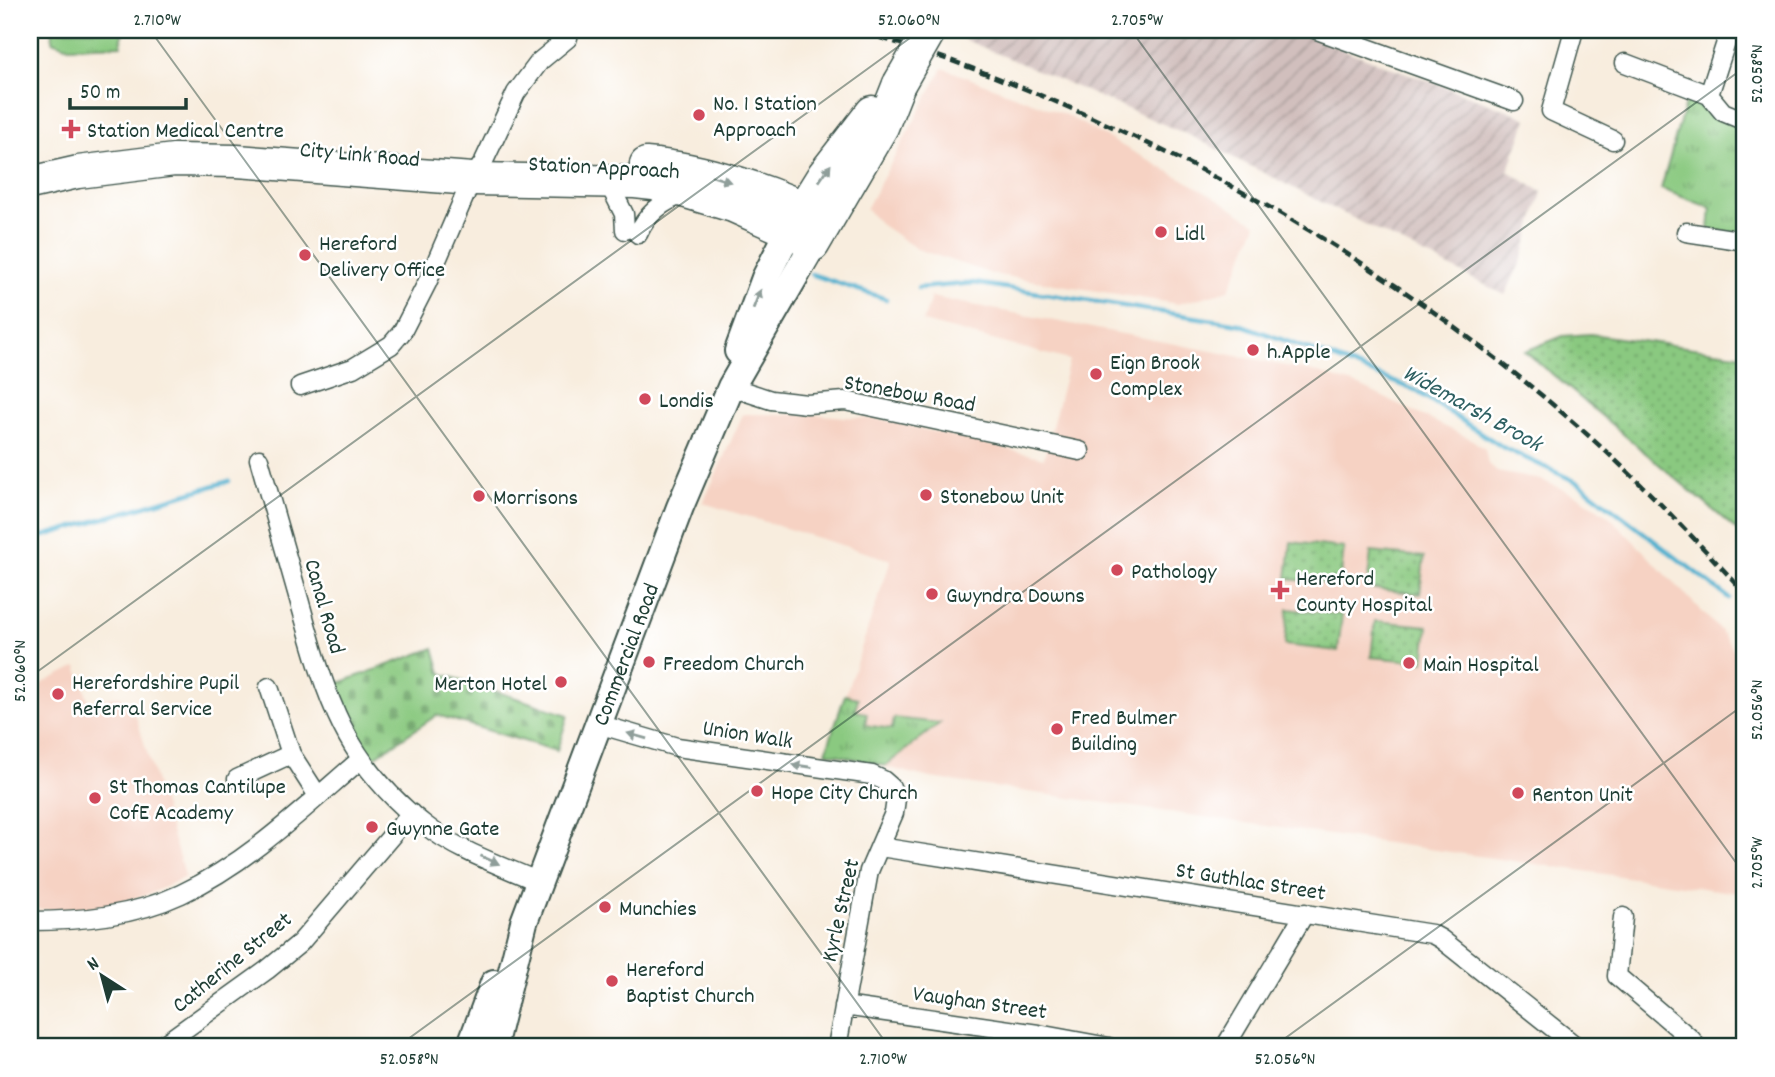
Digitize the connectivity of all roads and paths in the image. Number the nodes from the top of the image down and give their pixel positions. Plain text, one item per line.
1 (930, 30) edge
2 (1317, 30) edge
3 (1574, 30) edge
4 (1730, 30) edge
5 (568, 38) dead end
6 (1625, 63) dead end
7 (1709, 96) junction
8 (1514, 100) dead end
9 (1745, 121) edge
10 (1613, 140) dead end
11 (30, 165) edge
12 (478, 171) junction
13 (607, 180) junction
14 (30, 183) edge
15 (687, 192) junction
16 (808, 225) junction
17 (1686, 232) dead end
18 (1745, 241) edge
19 (300, 386) dead end
20 (731, 387) junction
21 (1080, 451) dead end
22 (259, 459) dead end
23 (269, 687) dead end
24 (598, 724) junction
25 (291, 754) junction
26 (360, 760) junction
27 (237, 779) dead end
28 (891, 787) joint
29 (318, 796) junction
30 (411, 813) junction
31 (880, 847) junction
32 (539, 882) junction
33 (1305, 913) junction
34 (1623, 917) dead end
35 (30, 921) edge
36 (524, 922) junction
37 (844, 1006) junction
38 (1229, 1046) edge
39 (160, 1047) edge
40 (470, 1047) edge
41 (493, 1047) edge
42 (837, 1047) edge
43 (1109, 1047) edge
44 (1577, 1047) edge
45 (1697, 1047) edge

1 - 16 highway, Commercial Road, bridge
2 - 8 street
3 - 10 street
4 - 7 street
5 - 12 street
6 - 7 street
7 - 9 street
11 - 12 highway, City Link Road
12 - 13 highway, Station Approach
12 - 14 highway, City Link Road
12 -> 16 highway, Station Approach
12 - 19 street
13 - 15 highway, Station Approach
13 - 15 street
15 - 16 highway, Station Approach
16 - 20 main road, Commercial Road
17 - 18 street
20 - 21 street, Stonebow Road
20 - 24 main road, Commercial Road
22 - 26 street, Canal Road
23 - 25 street
28 -> 24 street, Union Walk
24 - 32 main road, Commercial Road
25 - 27 street
25 - 29 street
26 - 29 street
26 - 30 street, Canal Road
28 - 31 street, Kyrle Street
29 - 35 street
30 -> 32 street, Canal Road
30 - 39 street, Catherine Street
31 - 33 street, St Guthlac Street
31 - 37 street, Kyrle Street
32 - 36 main road, Commercial Road
33 - 38 street
33 - 44 street, St Guthlac Street
34 - 45 street
36 - 40 main road, Commercial Road
36 - 41 main road, Commercial Road
37 - 42 street, Kyrle Street
37 - 43 street, Vaughan Street

